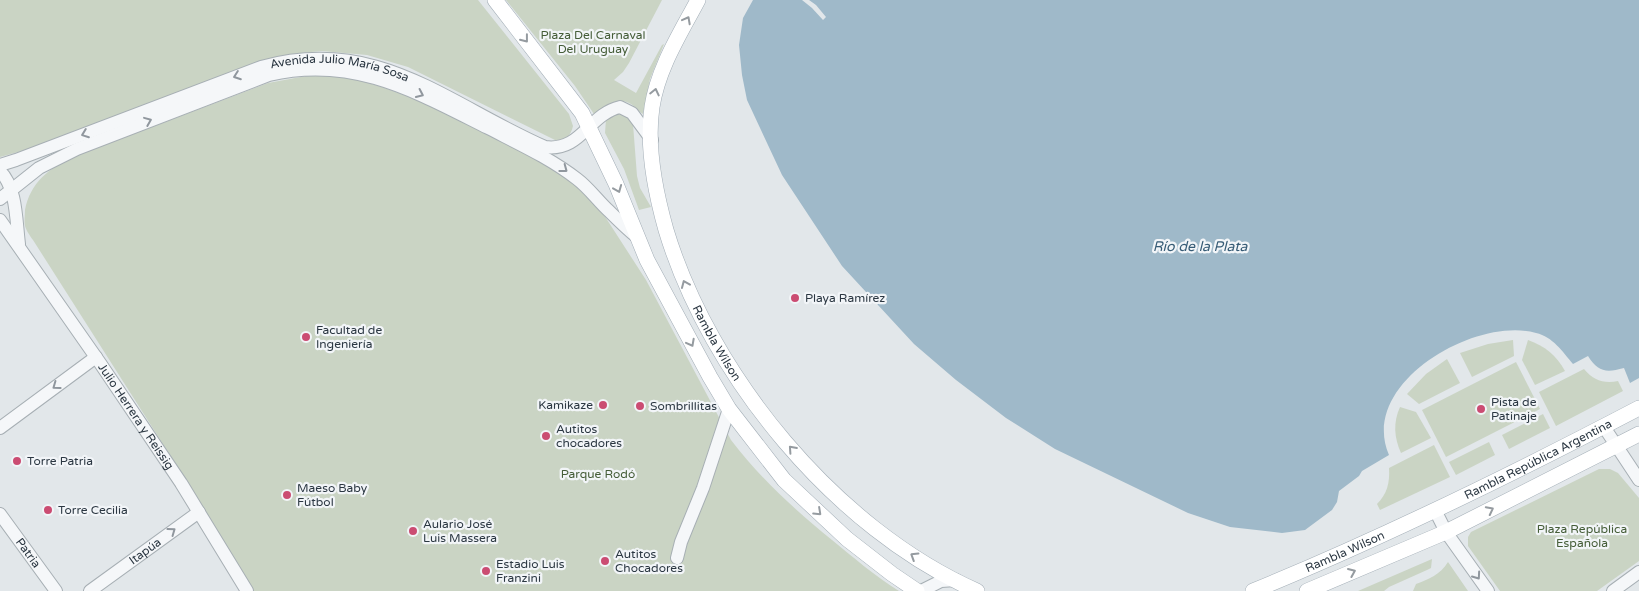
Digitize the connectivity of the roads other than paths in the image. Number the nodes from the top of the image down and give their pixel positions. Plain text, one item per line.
1 (495, 0) edge
2 (698, 0) edge
3 (589, 126) junction
4 (652, 140) junction
5 (0, 165) edge
6 (0, 171) edge
7 (12, 190) junction
8 (0, 199) edge
9 (0, 220) edge
10 (637, 237) junction
11 (19, 247) junction
12 (96, 357) junction
13 (1639, 408) edge
14 (729, 409) junction
15 (1604, 427) junction
16 (0, 428) edge
17 (1639, 434) edge
18 (1616, 446) junction
19 (1639, 480) edge
20 (1435, 510) junction
21 (199, 512) junction
22 (0, 514) edge
23 (1446, 532) junction
24 (677, 558) dead end
25 (1639, 572) edge
26 (956, 580) junction
27 (56, 591) edge
28 (90, 591) edge
29 (247, 591) edge
30 (917, 591) edge
31 (921, 591) edge
32 (977, 591) edge
33 (1253, 591) edge
34 (1308, 591) edge
35 (1488, 591) edge
36 (1614, 591) edge

1 -> 3 main road, Rambla Wilson
4 -> 2 main road, Rambla Wilson
3 - 4 street, Avenida Julio María Sosa
3 -> 5 street, Avenida Julio María Sosa
3 -> 10 main road, Rambla Wilson
26 -> 4 main road, Rambla Wilson
6 - 7 street, Julio Herrera y Reissig
7 - 8 street, Avenida Julio María Sosa
7 -> 10 street, Avenida Julio María Sosa
7 - 11 street, Julio Herrera y Reissig
9 - 11 street, Julio Herrera y Reissig
10 -> 14 main road, Rambla Wilson
11 - 12 street, Julio Herrera y Reissig
12 -> 16 street
12 - 21 street, Julio Herrera y Reissig
13 - 15 main road, Rambla República Argentina
14 - 24 street
14 -> 30 main road, Rambla Wilson
15 - 18 street
15 - 20 main road, Rambla República Argentina
17 - 18 main road, Rambla República Argentina
18 - 19 street
23 -> 18 main road, Rambla República Argentina
20 - 23 street
20 - 33 main road, Rambla Wilson
28 -> 21 street, Itapúa
21 - 29 street, Julio Herrera y Reissig
22 - 27 street, Patria
34 -> 23 main road, Rambla Wilson
23 -> 35 street
25 - 36 street
26 - 31 street
26 - 32 main road, Rambla Wilson

